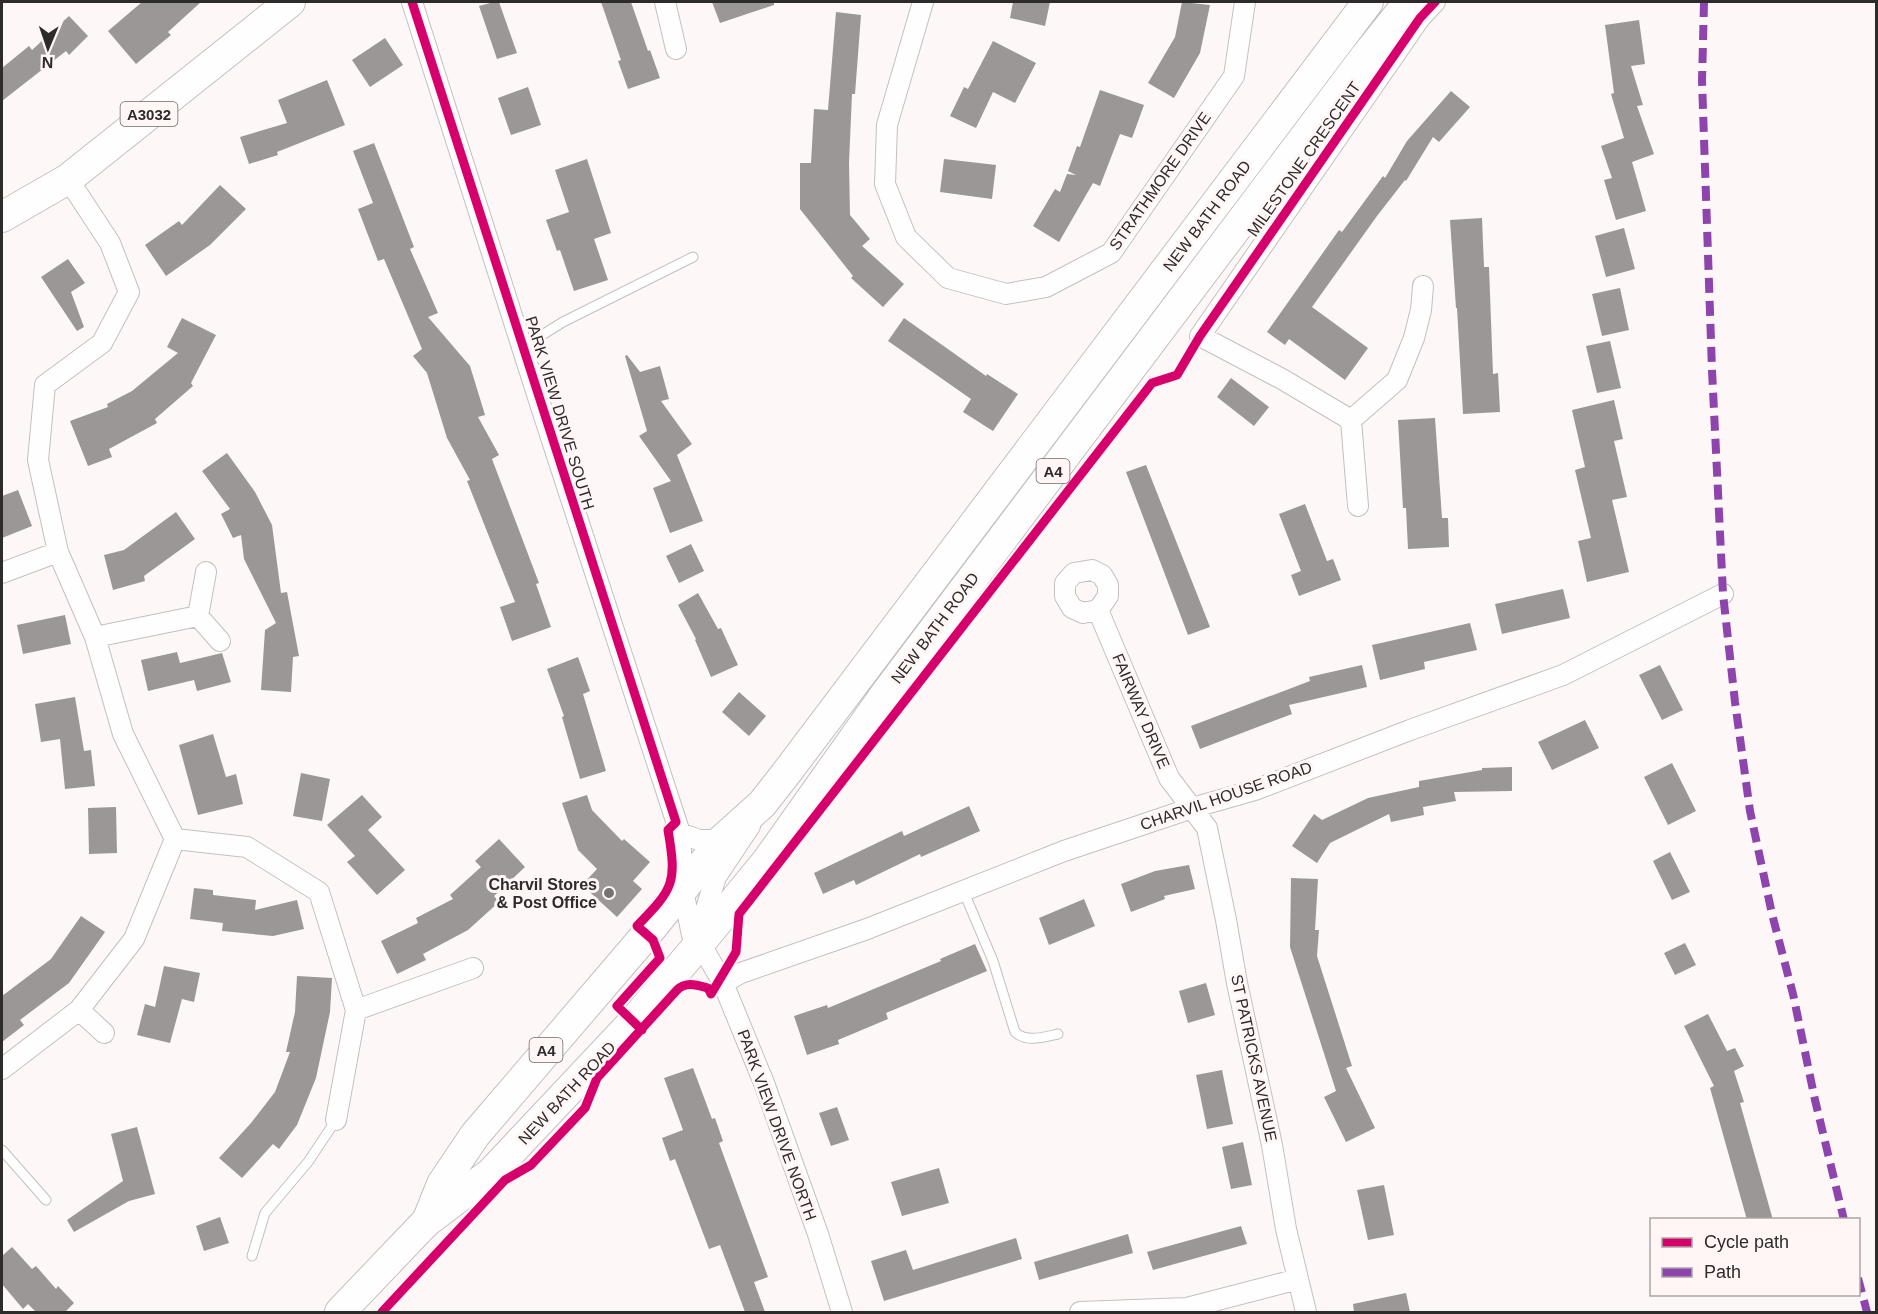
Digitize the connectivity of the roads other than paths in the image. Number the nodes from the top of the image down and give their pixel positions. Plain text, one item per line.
1 (290, 2) edge
2 (412, 2) edge
3 (667, 2) edge
4 (923, 2) edge
5 (1245, 2) edge
6 (1368, 2) edge
7 (1409, 2) edge
8 (1435, 2) edge
9 (676, 49) dead end
10 (68, 179) junction
11 (2, 217) edge
12 (693, 257) dead end
13 (1423, 286) dead end
14 (523, 347) junction
15 (1351, 420) junction
16 (1358, 506) dead end
17 (57, 552) junction
18 (206, 572) dead end
19 (2, 573) edge
20 (1723, 594) dead end
21 (1098, 610) dead end
22 (198, 616) junction
23 (95, 637) junction
24 (220, 641) dead end
25 (762, 804) junction
26 (1192, 808) junction
27 (680, 833) junction
28 (175, 838) junction
29 (722, 840) junction
30 (683, 890) junction
31 (963, 890) junction
32 (700, 943) junction
33 (473, 968) dead end
34 (723, 983) junction
35 (79, 1010) junction
36 (356, 1010) junction
37 (104, 1033) dead end
38 (1059, 1034) dead end
39 (2, 1069) edge
40 (336, 1120) joint
41 (2, 1150) edge
42 (46, 1200) dead end
43 (426, 1221) junction
44 (252, 1256) dead end
45 (1298, 1280) junction
46 (340, 1312) edge
47 (842, 1312) edge
48 (1080, 1312) edge
49 (1306, 1312) edge

1 - 10 main road, A3032
2 - 14 street, PARK VIEW DRIVE SOUTH
3 - 9 street
4 - 5 street, STRATHMORE DRIVE
6 - 25 main road, NEW BATH ROAD / A4
7 - 32 main road, NEW BATH ROAD / A4
8 - 15 street, MILESTONE CRESCENT
10 - 11 main road, A3032
10 - 17 street
12 - 14 lane
13 - 15 street
14 - 27 street, PARK VIEW DRIVE SOUTH
15 - 16 street
17 - 19 street
17 - 23 street
18 - 22 street
20 - 26 street, CHARVIL HOUSE ROAD
21 - 26 street, FAIRWAY DRIVE
22 - 23 street
22 - 24 street
23 - 28 street
25 - 29 main road, NEW BATH ROAD / A4
25 - 32 street
26 - 31 street, CHARVIL HOUSE ROAD
26 - 45 street, ST PATRICKS AVENUE
27 - 29 street
27 - 30 street, PARK VIEW DRIVE SOUTH
28 - 35 street
28 - 36 street
29 - 30 main road, NEW BATH ROAD / A4
30 - 32 street, PARK VIEW DRIVE SOUTH
30 - 43 main road, NEW BATH ROAD / A4
31 - 34 street, CHARVIL HOUSE ROAD
31 - 38 lane
32 - 34 street, PARK VIEW DRIVE NORTH
32 - 43 main road, NEW BATH ROAD / A4
33 - 36 street
34 - 47 street, PARK VIEW DRIVE NORTH
35 - 37 street
35 - 39 street
36 - 40 street
40 - 44 lane
41 - 42 lane
43 - 46 main road, NEW BATH ROAD / A4
45 - 48 street
45 - 49 street, ST PATRICKS AVENUE

